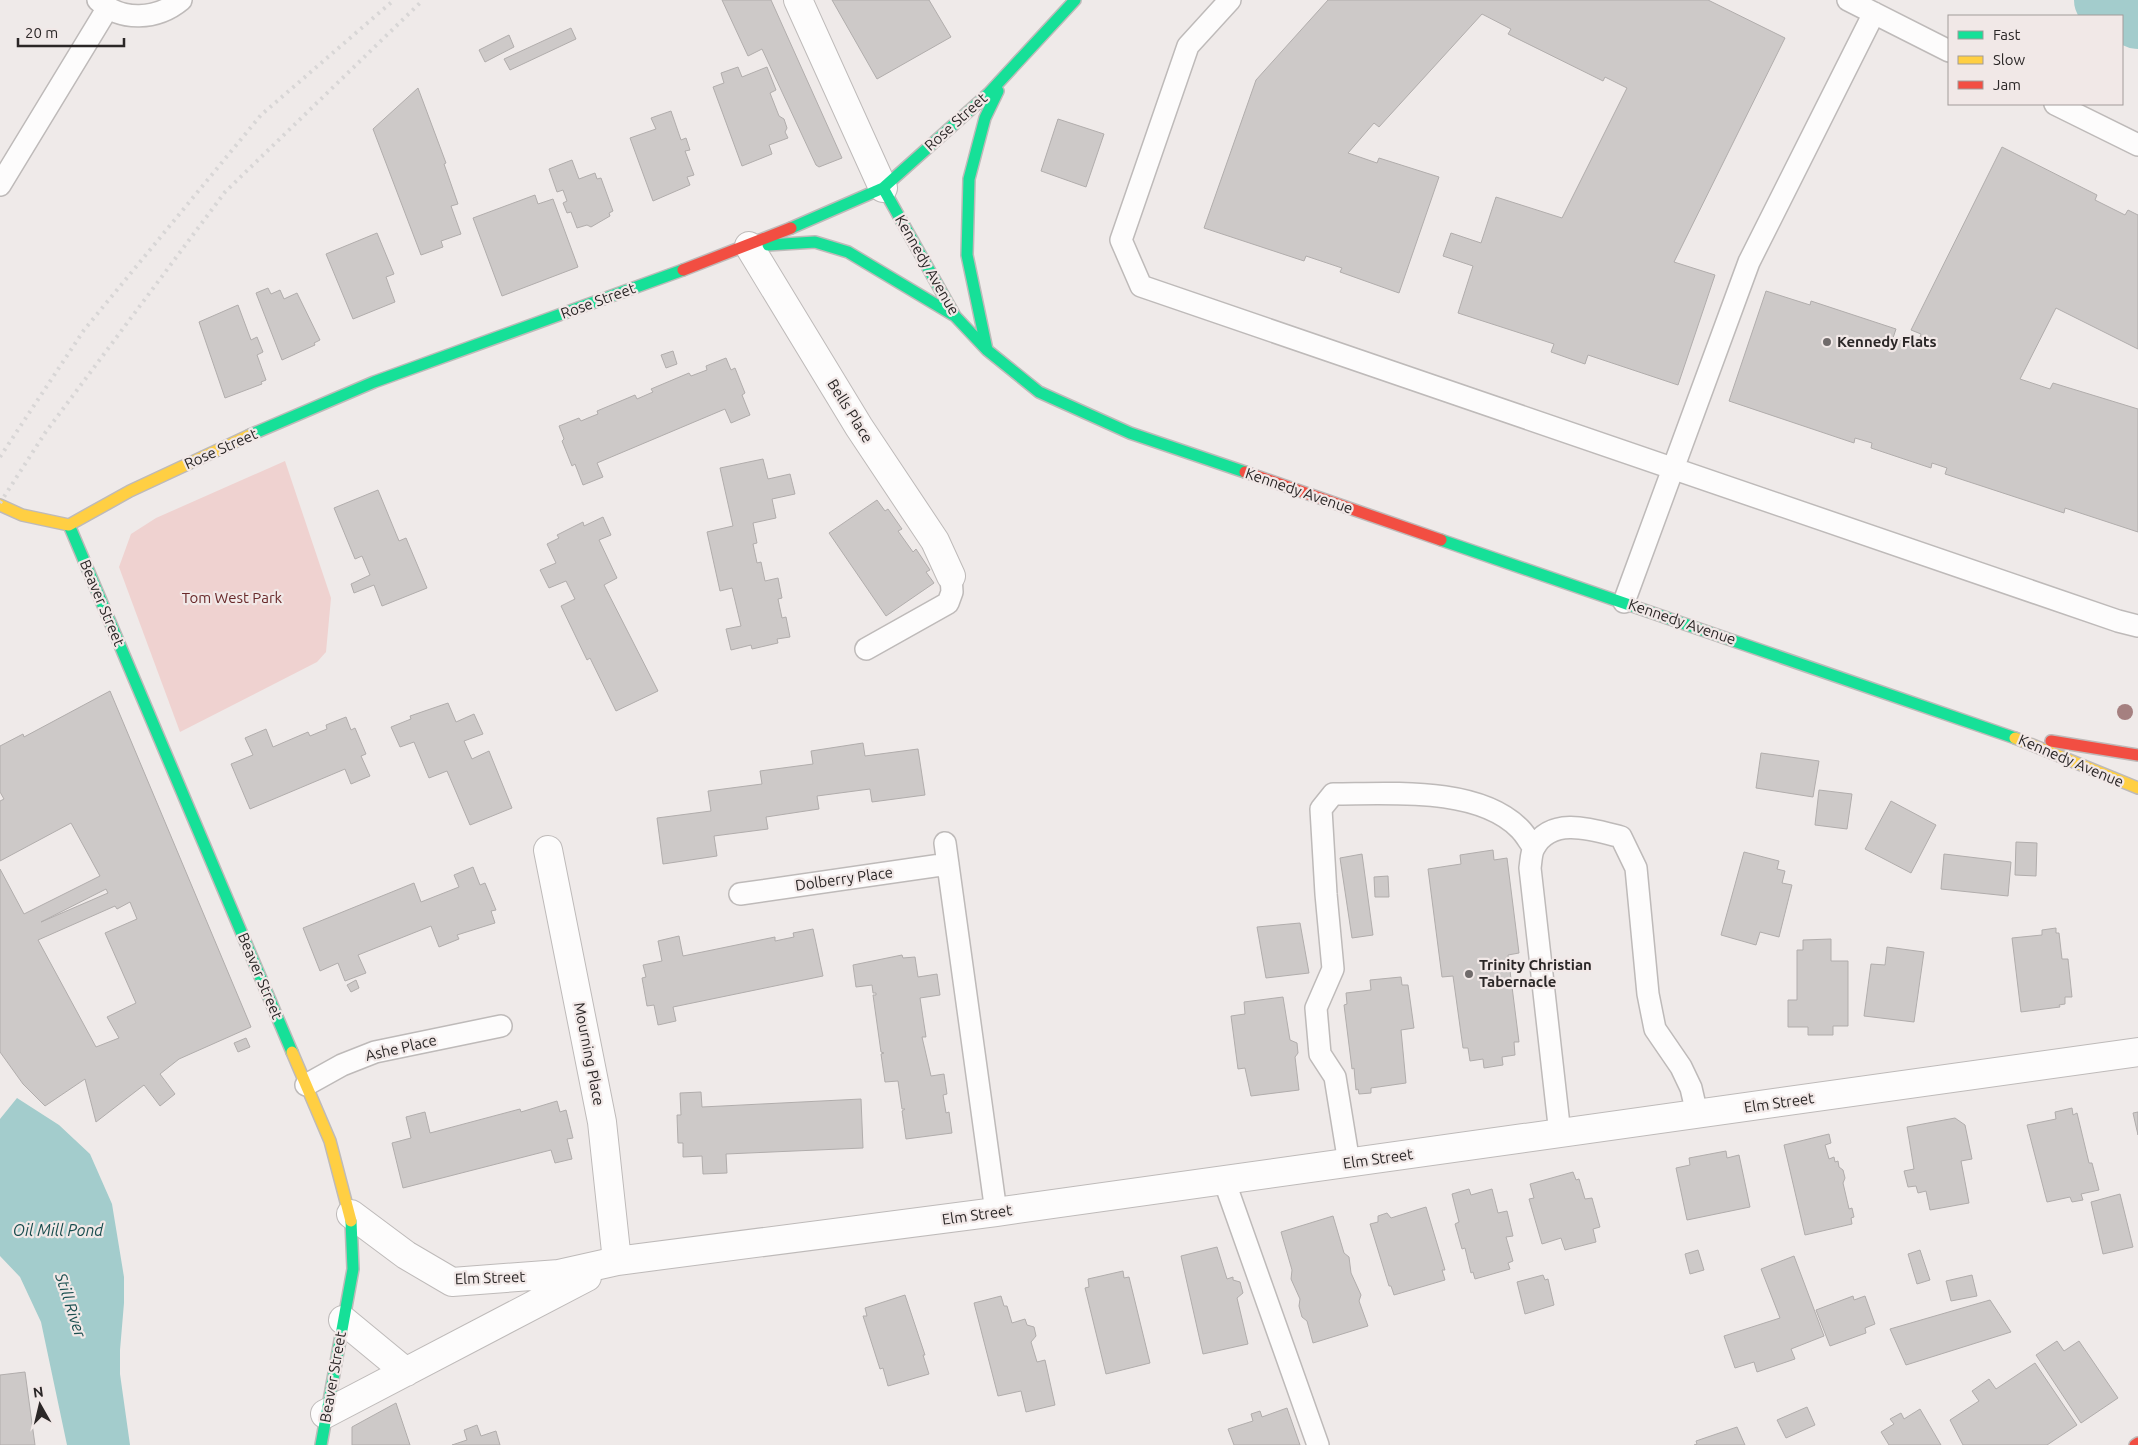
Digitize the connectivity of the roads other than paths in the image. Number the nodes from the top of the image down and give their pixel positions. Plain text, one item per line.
1 (181, 0) edge
2 (798, 0) edge
3 (1075, 0) edge
4 (1230, 0) edge
5 (1848, 0) edge
6 (103, 4) edge
7 (1874, 13) junction
8 (1948, 50) edge
9 (1006, 75) junction
10 (2057, 105) edge
11 (2138, 145) edge
12 (0, 185) edge
13 (884, 188) junction
14 (749, 246) junction
15 (955, 316) junction
16 (987, 350) junction
17 (1674, 470) junction
18 (0, 505) edge
19 (69, 525) junction
20 (951, 576) joint
21 (1624, 602) junction
22 (2138, 626) edge
23 (866, 649) dead end
24 (2004, 733) junction
25 (2138, 755) edge
26 (2138, 788) edge
27 (945, 844) dead end
28 (1534, 848) junction
29 (548, 850) dead end
30 (948, 864) junction
31 (740, 894) dead end
32 (501, 1026) dead end
33 (2138, 1052) edge
34 (306, 1085) junction
35 (1697, 1114) junction
36 (1560, 1134) junction
37 (1349, 1163) junction
38 (1224, 1180) junction
39 (996, 1212) junction
40 (351, 1214) junction
41 (617, 1261) junction
42 (343, 1320) junction
43 (406, 1372) junction
44 (326, 1414) junction
45 (321, 1445) edge
46 (1318, 1445) edge

1 - 6 lane
2 - 13 street, Kennedy Avenue
3 - 9 street, Rose Street
4 - 17 lane
5 - 7 lane
6 - 12 lane
7 - 8 lane
7 - 17 lane
9 - 13 street, Rose Street
9 - 16 street
10 - 11 lane
13 - 14 street, Rose Street
13 - 15 street, Kennedy Avenue
14 - 15 street
14 - 19 street, Rose Street
14 - 20 street, Bells Place
15 - 16 street, Kennedy Avenue
16 - 21 street, Kennedy Avenue
17 - 21 lane
17 - 22 lane
18 - 19 street
19 - 34 street, Beaver Street
20 - 23 lane
21 - 24 street, Kennedy Avenue
24 - 25 street, Kennedy Avenue
24 - 26 street, Kennedy Avenue
27 - 30 lane
28 - 35 lane
28 - 36 lane
28 - 37 lane
29 - 41 street, Mourning Place
30 - 31 lane, Dolberry Place
30 - 39 lane
32 - 34 lane, Ashe Place
33 - 35 street, Elm Street
34 - 40 street, Beaver Street
35 - 36 street, Elm Street
36 - 37 street, Elm Street
37 - 38 street, Elm Street
38 - 39 street, Elm Street
38 - 46 lane
39 - 41 street, Elm Street
40 - 41 street, Elm Street
40 - 42 street, Beaver Street
41 - 43 street, Elm Street
42 - 43 street
42 - 44 street, Beaver Street
43 - 44 street, Elm Street
44 - 45 street, Beaver Street

